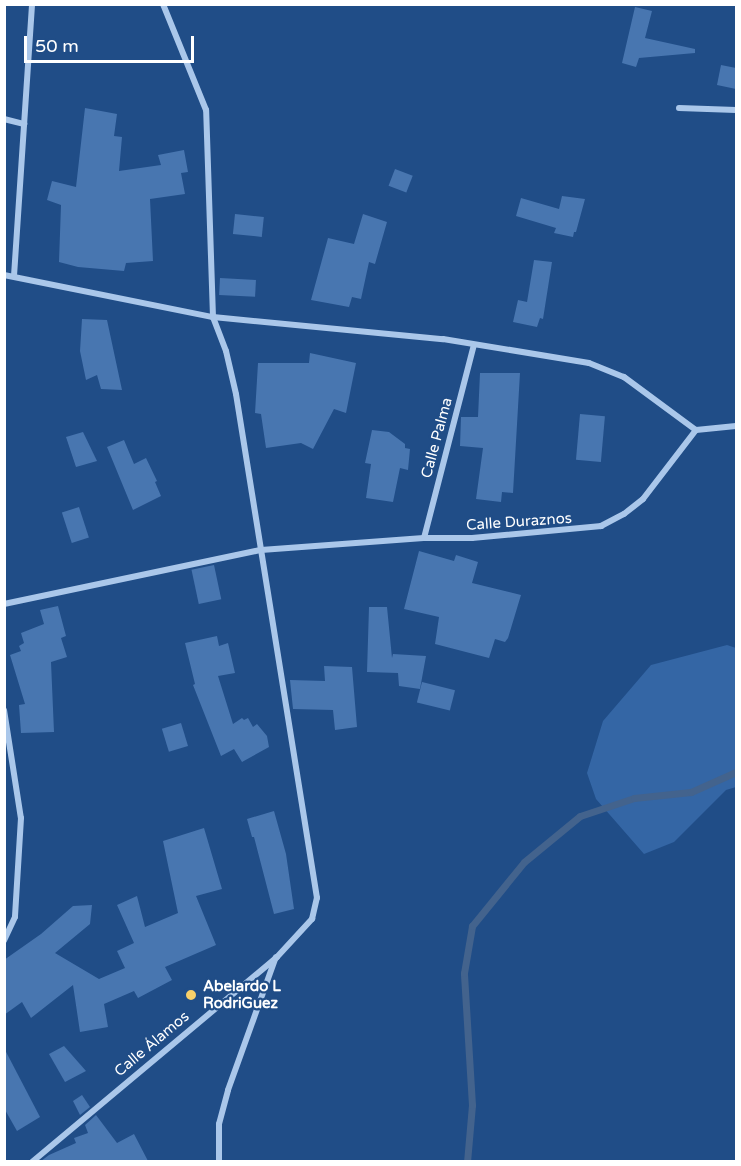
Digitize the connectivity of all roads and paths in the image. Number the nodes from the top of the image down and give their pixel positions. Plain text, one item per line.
1 (32, 4) edge
2 (163, 4) edge
3 (679, 108) dead end
4 (736, 110) edge
5 (4, 119) edge
6 (24, 124) junction
7 (4, 275) edge
8 (14, 276) junction
9 (213, 317) junction
10 (474, 345) junction
11 (736, 426) edge
12 (696, 430) junction
13 (424, 538) junction
14 (261, 550) junction
15 (4, 604) edge
16 (4, 710) edge
17 (4, 941) edge
18 (277, 957) junction
19 (32, 1161) edge
20 (219, 1161) edge

1 - 6 street
2 - 9 street
3 - 4 street
5 - 6 street
6 - 8 street
7 - 8 street
8 - 9 street
9 - 10 street
9 - 14 street
10 - 12 street
10 - 13 street, Calle Palma
11 - 12 street
12 - 13 street, Calle Duraznos
13 - 14 street, Calle Duraznos
14 - 15 street, Calle Duraznos
14 - 18 street, Calle Álamos
16 - 17 street
18 - 19 street, Calle Álamos
18 - 20 street

